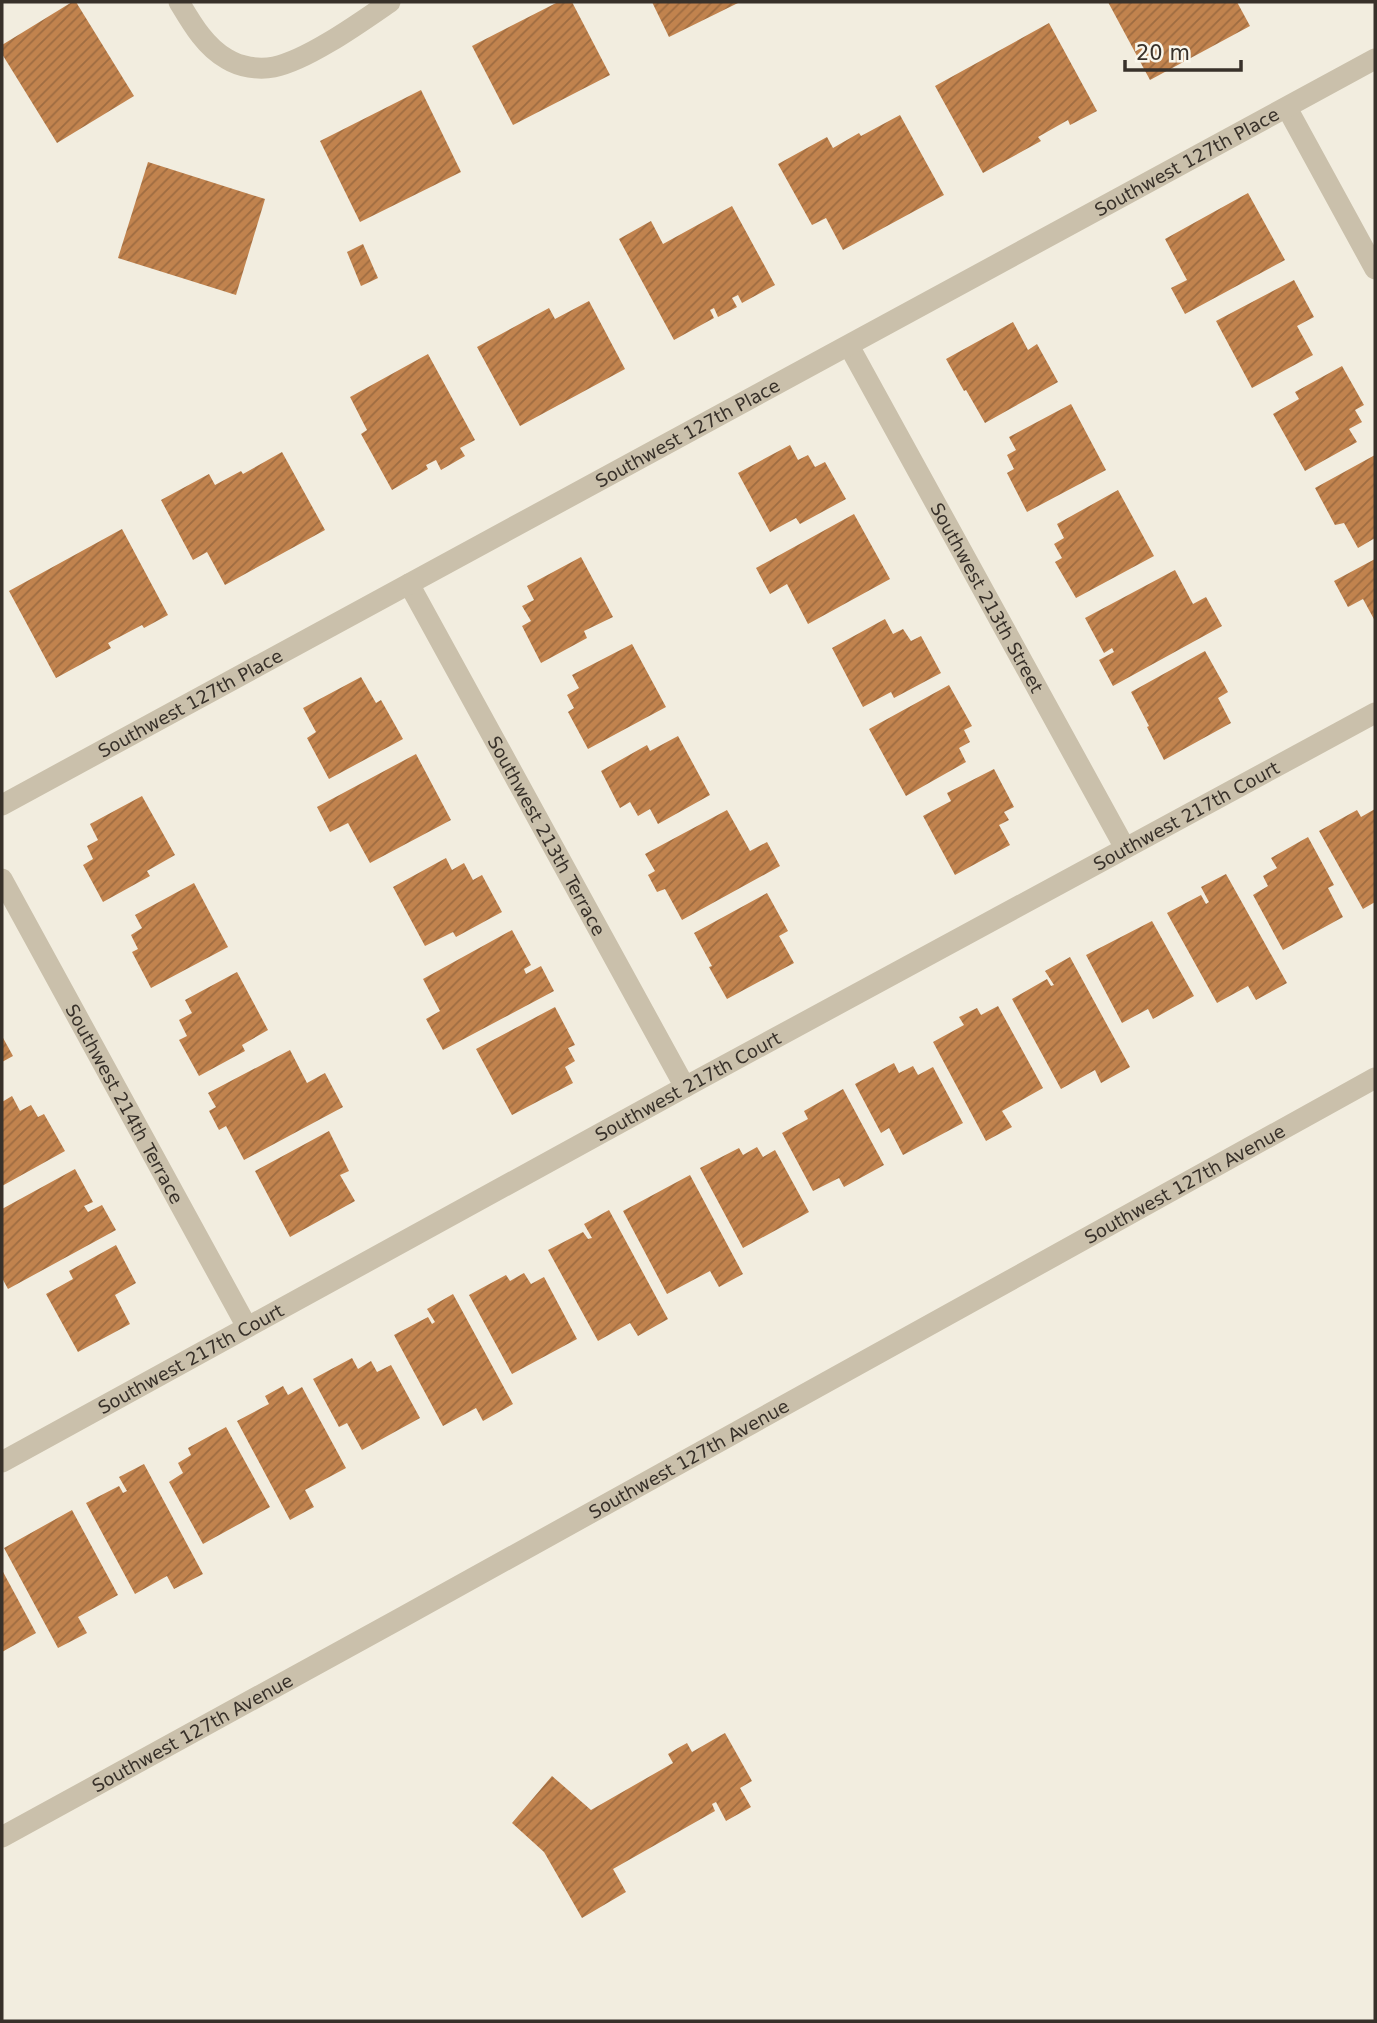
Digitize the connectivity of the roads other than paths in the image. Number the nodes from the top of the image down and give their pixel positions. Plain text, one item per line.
1 (179, 2) edge
2 (390, 2) edge
3 (1375, 60) edge
4 (1287, 108) junction
5 (1375, 269) edge
6 (849, 346) junction
7 (409, 584) junction
8 (1375, 713) edge
9 (2, 805) edge
10 (1125, 848) junction
11 (2, 878) edge
12 (1375, 1078) edge
13 (685, 1087) junction
14 (247, 1327) junction
15 (2, 1462) edge
16 (2, 1837) edge

1 - 2 street
3 - 4 street, Southwest 127th Place
4 - 5 street
4 - 6 street, Southwest 127th Place
6 - 7 street, Southwest 127th Place
6 - 10 street, Southwest 213th Street
7 - 9 street, Southwest 127th Place
7 - 13 street, Southwest 213th Terrace
8 - 10 street, Southwest 217th Court
10 - 13 street, Southwest 217th Court
11 - 14 street, Southwest 214th Terrace
12 - 16 street, Southwest 127th Avenue
13 - 14 street, Southwest 217th Court
14 - 15 street, Southwest 217th Court

